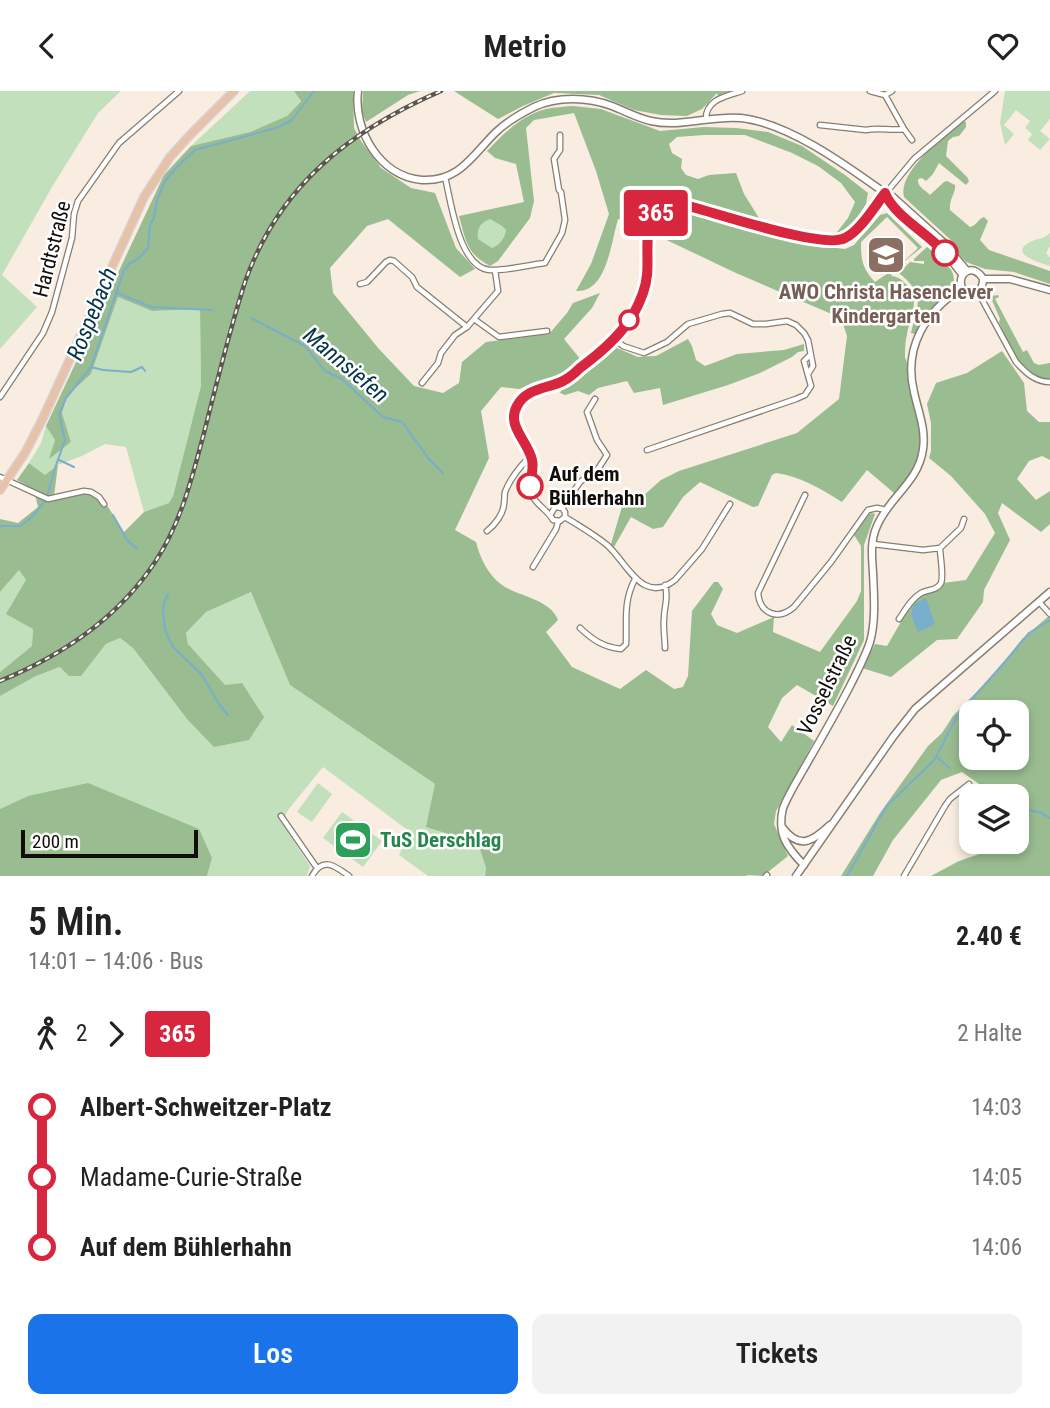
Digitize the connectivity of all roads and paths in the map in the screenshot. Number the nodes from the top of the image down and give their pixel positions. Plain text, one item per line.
1 (179, 91) edge
2 (234, 91) edge
3 (358, 91) edge
4 (742, 91) edge
5 (870, 91) edge
6 (892, 91) edge
7 (995, 91) edge
8 (885, 95) junction
9 (706, 121) junction
10 (820, 125) dead end
11 (904, 129) junction
12 (560, 135) dead end
13 (912, 141) dead end
14 (445, 177) junction
15 (885, 193) junction
16 (495, 270) junction
17 (965, 273) junction
18 (983, 279) junction
19 (360, 284) dead end
20 (962, 288) junction
21 (1050, 290) edge
22 (978, 292) junction
23 (474, 319) junction
24 (467, 327) junction
25 (547, 331) dead end
26 (615, 339) junction
27 (1050, 382) edge
28 (422, 383) dead end
29 (0, 397) edge
30 (595, 399) dead end
31 (647, 450) dead end
32 (531, 455) junction
33 (3, 479) edge
34 (0, 490) edge
35 (805, 495) dead end
36 (104, 504) dead end
37 (730, 504) dead end
38 (562, 508) junction
39 (887, 510) junction
40 (551, 514) junction
41 (565, 517) junction
42 (964, 519) dead end
43 (558, 522) junction
44 (487, 531) dead end
45 (872, 544) junction
46 (940, 548) junction
47 (533, 567) dead end
48 (635, 579) junction
49 (665, 585) junction
50 (1050, 592) edge
51 (1039, 602) junction
52 (1049, 613) edge
53 (899, 619) dead end
54 (580, 628) dead end
55 (665, 648) dead end
56 (959, 792) edge
57 (281, 816) dead end
58 (835, 819) junction
59 (781, 825) junction
60 (297, 829) dead end
61 (297, 837) junction
62 (804, 865) junction
63 (317, 868) junction
64 (312, 876) edge
65 (349, 876) edge
66 (796, 876) edge
67 (904, 876) edge

1 - 29 street, Hardtstraße
2 - 33 main road
3 - 14 street
4 - 9 street
5 - 8 street
6 - 8 street
7 - 15 street
8 - 11 street
9 - 14 street
9 - 15 street
10 - 11 street
11 - 13 street
12 - 16 street
14 - 16 street
15 - 17 street
15 - 26 street
16 - 23 street
17 - 18 street
17 - 20 street
18 - 21 street
18 - 22 street
19 - 24 street
20 - 22 street
20 - 39 street, Vosselstraße
22 - 27 street
23 - 24 street
23 - 25 street
24 - 28 street
26 - 31 street
26 - 32 street
30 - 38 street
32 - 40 street
32 - 44 street
33 - 34 main road
33 - 36 street
35 - 39 street
37 - 49 street
38 - 40 street
38 - 41 street
39 - 45 street, Vosselstraße
40 - 43 street
41 - 43 street
41 - 48 street
42 - 46 street
43 - 47 street
45 - 46 street
45 - 59 street, Vosselstraße
46 - 53 street
48 - 49 street
48 - 54 street
49 - 55 street
50 - 51 street
51 - 52 street
51 - 58 street
56 - 67 street
57 - 61 street
58 - 59 street
58 - 62 street
59 - 62 street
60 - 61 street
61 - 63 street
62 - 66 street
63 - 64 street
63 - 65 street

